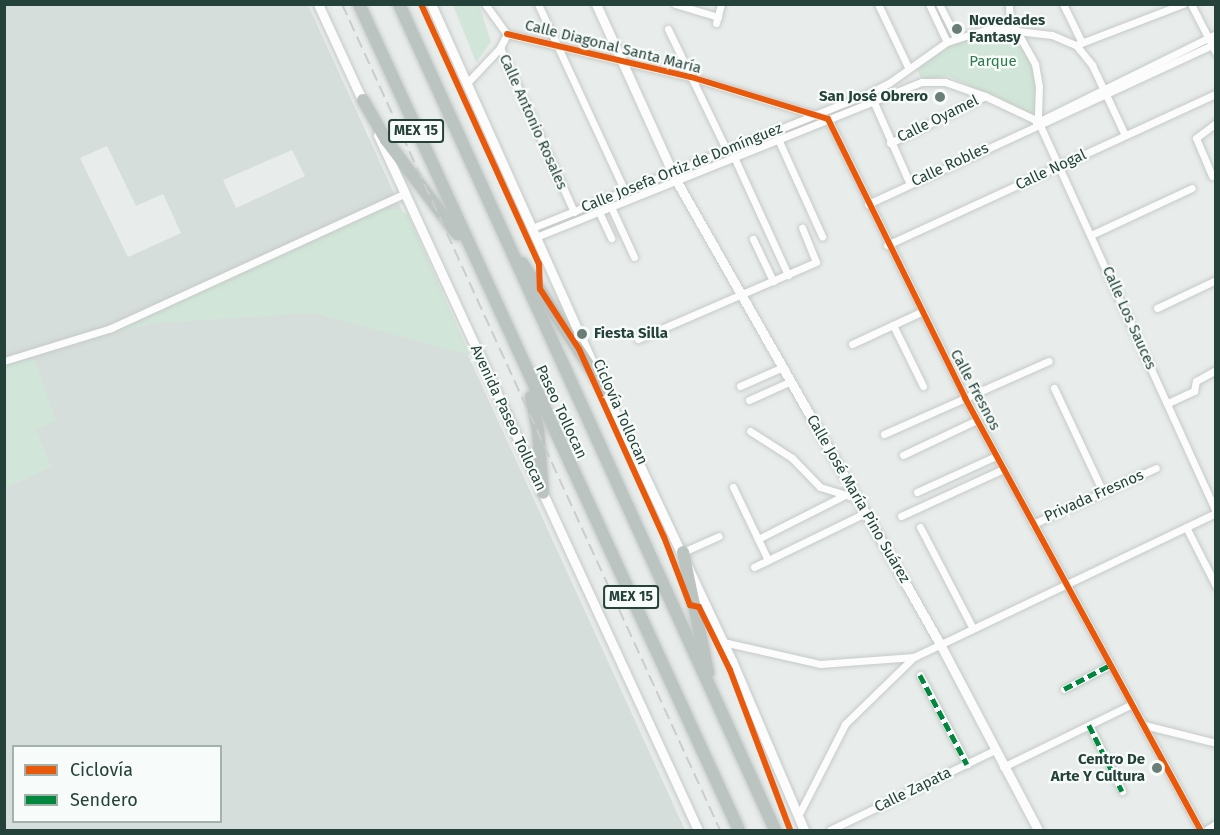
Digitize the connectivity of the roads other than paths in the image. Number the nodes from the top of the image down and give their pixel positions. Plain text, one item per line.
1 (318, 4) edge
2 (359, 4) edge
3 (399, 4) edge
4 (431, 4) edge
5 (485, 4) edge
6 (538, 4) edge
7 (596, 4) edge
8 (675, 4) edge
9 (721, 4) edge
10 (878, 4) edge
11 (929, 4) edge
12 (939, 4) edge
13 (1009, 4) edge
14 (1063, 4) edge
15 (1183, 4) edge
16 (1191, 4) edge
17 (1012, 28) junction
18 (668, 29) dead end
19 (1215, 33) edge
20 (507, 34) junction
21 (1207, 36) junction
22 (956, 38) junction
23 (947, 42) junction
24 (1213, 43) edge
25 (556, 44) junction
26 (1079, 44) junction
27 (500, 48) junction
28 (1215, 53) edge
29 (622, 60) junction
30 (908, 67) junction
31 (691, 77) junction
32 (466, 84) junction
33 (1104, 91) junction
34 (869, 93) junction
35 (1215, 94) edge
36 (986, 96) junction
37 (363, 100) junction
38 (873, 101) junction
39 (816, 114) junction
40 (828, 119) junction
41 (1215, 123) edge
42 (1037, 125) junction
43 (1125, 135) junction
44 (778, 139) junction
45 (890, 143) junction
46 (727, 151) junction
47 (735, 157) junction
48 (1060, 166) junction
49 (1212, 166) edge
50 (674, 176) junction
51 (1212, 176) dead end
52 (910, 184) junction
53 (1192, 188) dead end
54 (625, 191) junction
55 (404, 194) junction
56 (868, 204) junction
57 (611, 207) junction
58 (574, 212) junction
59 (599, 212) junction
60 (802, 228) dead end
61 (534, 233) junction
62 (1091, 235) junction
63 (822, 236) dead end
64 (611, 238) dead end
65 (753, 239) dead end
66 (505, 241) junction
67 (887, 245) junction
68 (634, 256) dead end
69 (474, 257) junction
70 (789, 274) junction
71 (1215, 280) edge
72 (772, 281) junction
73 (742, 294) junction
74 (1157, 308) dead end
75 (921, 312) junction
76 (893, 325) junction
77 (638, 339) dead end
78 (852, 344) dead end
79 (4, 361) edge
80 (1049, 361) dead end
81 (522, 364) junction
82 (783, 366) junction
83 (1215, 370) edge
84 (791, 381) junction
85 (740, 386) dead end
86 (922, 386) dead end
87 (1054, 388) dead end
88 (605, 391) junction
89 (965, 398) junction
90 (749, 400) dead end
91 (1168, 404) junction
92 (977, 420) junction
93 (750, 431) dead end
94 (884, 434) dead end
95 (903, 455) dead end
96 (996, 456) junction
97 (1156, 468) dead end
98 (1003, 469) junction
99 (733, 486) dead end
100 (917, 492) dead end
101 (1103, 492) junction
102 (543, 493) junction
103 (843, 496) junction
104 (857, 498) junction
105 (1215, 512) edge
106 (865, 513) junction
107 (901, 516) dead end
108 (1033, 524) junction
109 (920, 527) dead end
110 (1186, 527) junction
111 (719, 536) dead end
112 (758, 539) junction
113 (683, 552) junction
114 (768, 560) junction
115 (754, 567) dead end
116 (1064, 584) junction
117 (1215, 586) edge
118 (972, 627) junction
119 (723, 642) junction
120 (940, 644) junction
121 (915, 657) junction
122 (1110, 666) junction
123 (920, 675) dead end
124 (1064, 689) dead end
125 (713, 694) junction
126 (1131, 704) junction
127 (1089, 725) junction
128 (1144, 725) junction
129 (1215, 743) edge
130 (995, 750) junction
131 (967, 764) junction
132 (1003, 767) junction
133 (1122, 791) dead end
134 (798, 816) junction
135 (1215, 825) edge
136 (698, 831) edge
137 (739, 831) edge
138 (775, 831) edge
139 (802, 831) edge
140 (831, 831) edge
141 (1038, 831) edge
142 (1201, 831) edge
143 (1208, 831) edge

1 - 37 main road, Avenida Paseo Tollocan
2 - 69 highway, Paseo Tollocan / MEX 15
3 - 66 highway, Paseo Tollocan / MEX 15
4 - 32 main road
5 - 20 street, Calle Antonio Rosales
6 - 25 street
7 - 29 main road, Calle José María Pino Suárez
8 - 9 street
10 - 30 street
11 - 23 street
12 - 22 street
13 - 17 street
14 - 26 street
15 - 26 street
16 - 21 street
17 - 22 street, Calle Josefa Ortiz de Domínguez
17 - 26 street, Calle Josefa Ortiz de Domínguez
17 - 42 street
18 - 31 street
19 - 21 street
20 - 25 street, Calle Diagonal Santa María
20 - 27 street, Calle Antonio Rosales
21 - 24 street
21 - 33 street
22 - 23 street, Calle Josefa Ortiz de Domínguez
23 - 30 street, Calle Josefa Ortiz de Domínguez
24 - 28 street
24 - 33 street
25 - 29 street, Calle Diagonal Santa María
25 - 54 street
26 - 33 street
27 - 32 street
27 - 58 street, Calle Antonio Rosales
29 - 31 street, Calle Diagonal Santa María
29 - 50 main road, Calle José María Pino Suárez
30 - 34 street, Calle Josefa Ortiz de Domínguez
31 - 39 street, Calle Diagonal Santa María
31 - 46 street
32 - 61 main road
33 - 42 street, Calle Robles
33 - 43 street
34 - 38 street
34 - 39 street, Calle Josefa Ortiz de Domínguez
35 - 43 street, Calle Nogal
36 - 38 street, Calle Josefa Ortiz de Domínguez
36 - 42 street, Calle Josefa Ortiz de Domínguez
36 - 45 street, Calle Oyamel
37 - 55 main road, Avenida Paseo Tollocan
37 - 69 highway
38 - 40 street, Calle Josefa Ortiz de Domínguez
38 - 45 street
39 - 40 street
39 - 46 street, Calle Josefa Ortiz de Domínguez
40 - 44 street, Calle Josefa Ortiz de Domínguez
40 - 56 street, Calle Fresnos
41 - 49 street
42 - 48 street, Calle Los Sauces
42 - 52 street, Calle Robles
43 - 48 street, Calle Nogal
44 - 47 street, Calle Josefa Ortiz de Domínguez
44 - 63 street
45 - 52 street
46 - 50 street, Calle Josefa Ortiz de Domínguez
47 - 50 street, Calle Josefa Ortiz de Domínguez
47 - 70 street
48 - 62 street, Calle Los Sauces
48 - 67 street, Calle Nogal
49 - 51 street
50 - 54 street, Calle Josefa Ortiz de Domínguez
50 - 57 street, Calle Josefa Ortiz de Domínguez
50 - 73 main road, Calle José María Pino Suárez
52 - 56 street, Calle Robles
53 - 62 street
54 - 58 street, Calle Josefa Ortiz de Domínguez
55 - 79 street
55 - 102 main road, Avenida Paseo Tollocan
56 - 67 street, Calle Fresnos
57 - 59 street, Calle Josefa Ortiz de Domínguez
57 - 68 street
58 - 61 street, Calle Josefa Ortiz de Domínguez
59 - 61 street, Calle Josefa Ortiz de Domínguez
59 - 64 street
60 - 70 street
61 - 88 main road
62 - 91 street, Calle Los Sauces
65 - 72 street
66 - 88 highway
66 - 125 highway, Paseo Tollocan / MEX 15
67 - 75 street, Calle Fresnos
69 - 81 highway, Paseo Tollocan / MEX 15
70 - 72 street
71 - 74 street
72 - 73 street
73 - 77 street
73 - 82 main road, Calle José María Pino Suárez
75 - 76 street
75 - 89 street, Calle Fresnos
76 - 78 street
76 - 86 street
80 - 89 street
81 - 102 highway
81 - 137 highway, Paseo Tollocan / MEX 15
82 - 84 main road, Calle José María Pino Suárez
82 - 85 street
83 - 91 street
84 - 90 street
84 - 104 main road, Calle José María Pino Suárez
87 - 101 street
88 - 113 main road
89 - 92 street, Calle Fresnos
89 - 94 street
91 - 105 street, Calle Los Sauces
92 - 95 street
92 - 96 street, Calle Fresnos
93 - 103 street
96 - 98 street, Calle Fresnos
96 - 100 street
97 - 101 street, Privada Fresnos
98 - 107 street
98 - 108 street, Calle Fresnos
99 - 112 street
101 - 108 street, Privada Fresnos
102 - 136 main road, Avenida Paseo Tollocan
103 - 104 street
103 - 112 street
104 - 106 main road, Calle José María Pino Suárez
105 - 110 street
106 - 114 street
106 - 120 main road, Calle José María Pino Suárez
108 - 116 street, Calle Fresnos
109 - 118 street
110 - 116 street
110 - 117 street
111 - 113 street
112 - 114 street
113 - 119 main road
113 - 125 highway
114 - 115 street
116 - 118 street
116 - 122 street, Calle Fresnos
118 - 120 street
119 - 121 street
119 - 134 main road
120 - 121 street
120 - 130 main road, Calle José María Pino Suárez
121 - 134 street
122 - 124 street
122 - 126 street, Calle Fresnos
123 - 131 street
125 - 138 highway, Paseo Tollocan / MEX 15
126 - 127 street
126 - 128 street, Calle Fresnos
127 - 132 street
127 - 133 street
128 - 129 street
128 - 142 street, Calle Fresnos
130 - 131 street, Calle Zapata
130 - 132 main road, Calle José María Pino Suárez
131 - 140 street, Calle Zapata
132 - 141 main road, Calle José María Pino Suárez
134 - 139 main road
135 - 143 main road

